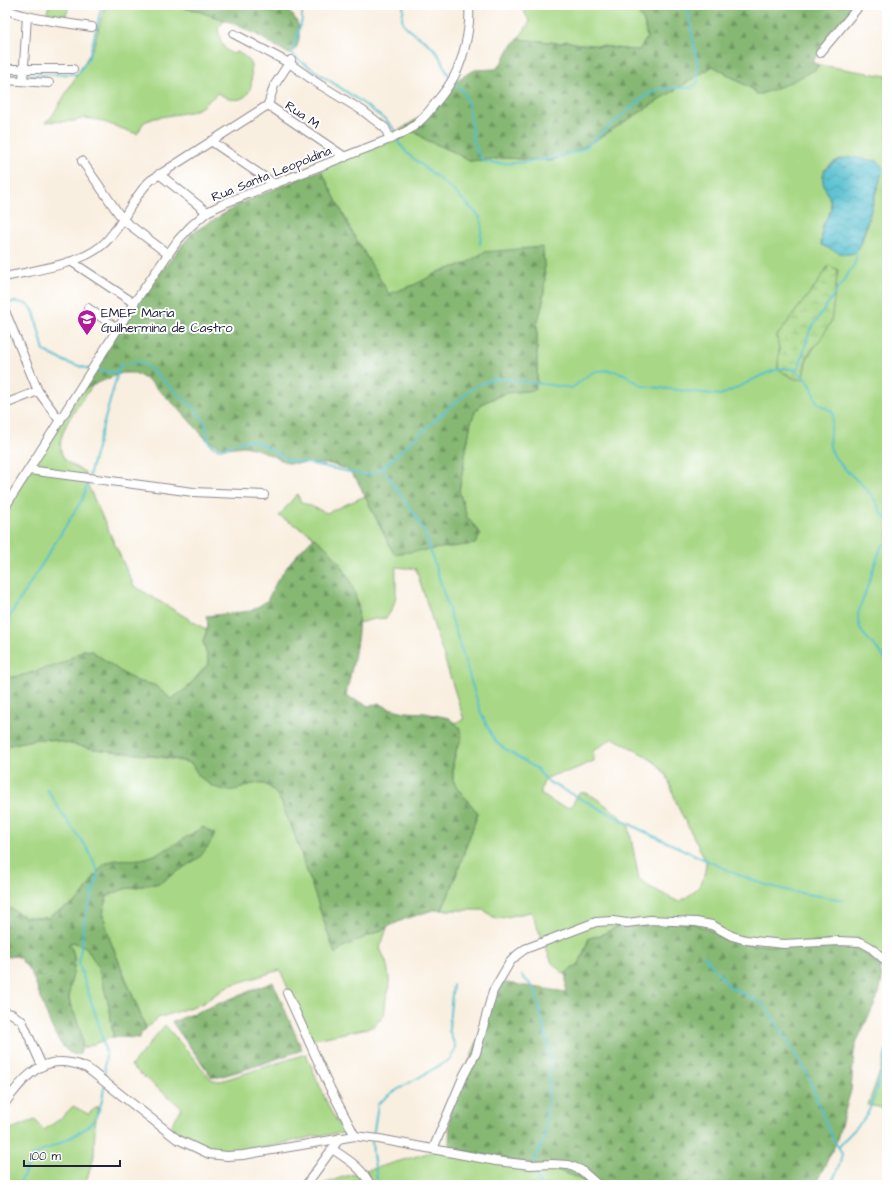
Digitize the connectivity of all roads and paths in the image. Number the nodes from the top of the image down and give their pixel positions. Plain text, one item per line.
1 (469, 5) edge
2 (860, 5) edge
3 (5, 8) edge
4 (27, 16) junction
5 (92, 27) dead end
6 (234, 34) dead end
7 (820, 53) dead end
8 (290, 61) junction
9 (72, 68) dead end
10 (5, 69) edge
11 (24, 74) junction
12 (5, 80) edge
13 (49, 83) dead end
14 (268, 105) junction
15 (390, 138) junction
16 (211, 141) junction
17 (345, 157) junction
18 (82, 161) dead end
19 (158, 174) junction
20 (273, 183) junction
21 (207, 212) junction
22 (123, 220) junction
23 (168, 254) junction
24 (72, 262) junction
25 (5, 277) edge
26 (134, 303) junction
27 (88, 308) dead end
28 (5, 311) edge
29 (118, 329) junction
30 (38, 391) junction
31 (5, 404) edge
32 (60, 421) junction
33 (29, 470) junction
34 (264, 495) dead end
35 (5, 506) edge
36 (887, 962) edge
37 (286, 993) dead end
38 (5, 1012) edge
39 (42, 1066) junction
40 (5, 1103) edge
41 (355, 1136) junction
42 (340, 1138) junction
43 (332, 1149) junction
44 (433, 1149) junction
45 (306, 1185) edge
46 (370, 1185) edge
47 (598, 1185) edge

1 - 15 street, Rua Santa Leopoldina
2 - 7 street
3 - 4 street
4 - 5 street
4 - 11 street
6 - 8 street
8 - 14 street
8 - 15 street
9 - 11 street
10 - 11 street
11 - 12 street
11 - 13 street
14 - 16 street
14 - 17 street, Rua M
15 - 17 street, Rua Santa Leopoldina
16 - 19 street
16 - 20 street
17 - 20 street, Rua Santa Leopoldina
18 - 22 street
19 - 21 street
19 - 22 street
20 - 21 street, Rua Santa Leopoldina
21 - 23 street, Rua Santa Leopoldina
22 - 23 street
22 - 24 street
23 - 26 street, Rua Santa Leopoldina
24 - 25 street
24 - 26 street
26 - 29 street, Rua Santa Leopoldina
27 - 29 street
28 - 30 street
29 - 32 street, Rua Santa Leopoldina
30 - 31 street
30 - 32 street
32 - 33 street, Rua Santa Leopoldina
33 - 34 street
33 - 35 street, Rua Santa Leopoldina
36 - 44 street
37 - 41 street
38 - 39 street
39 - 40 street
39 - 42 street
41 - 42 street
41 - 44 street
42 - 43 street
43 - 45 street
43 - 46 street
44 - 47 street

